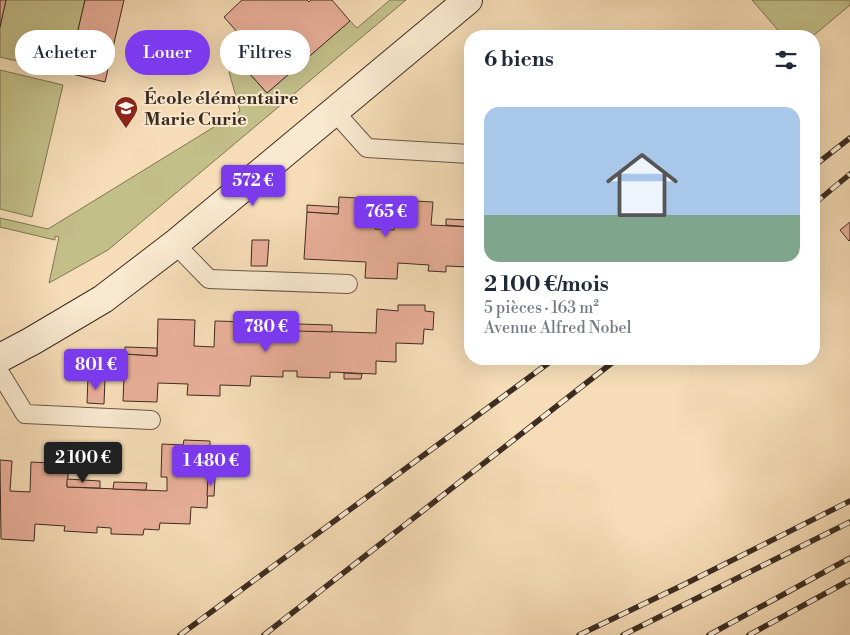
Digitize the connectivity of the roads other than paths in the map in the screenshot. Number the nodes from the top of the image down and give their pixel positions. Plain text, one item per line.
1 (468, 0) edge
2 (334, 111) junction
3 (464, 154) edge
4 (176, 244) junction
5 (348, 284) dead end
6 (0, 358) edge
7 (0, 373) edge
8 (151, 420) dead end

1 - 2 street
2 - 3 lane
2 - 4 street
4 - 5 lane
4 - 6 street
7 - 8 lane

